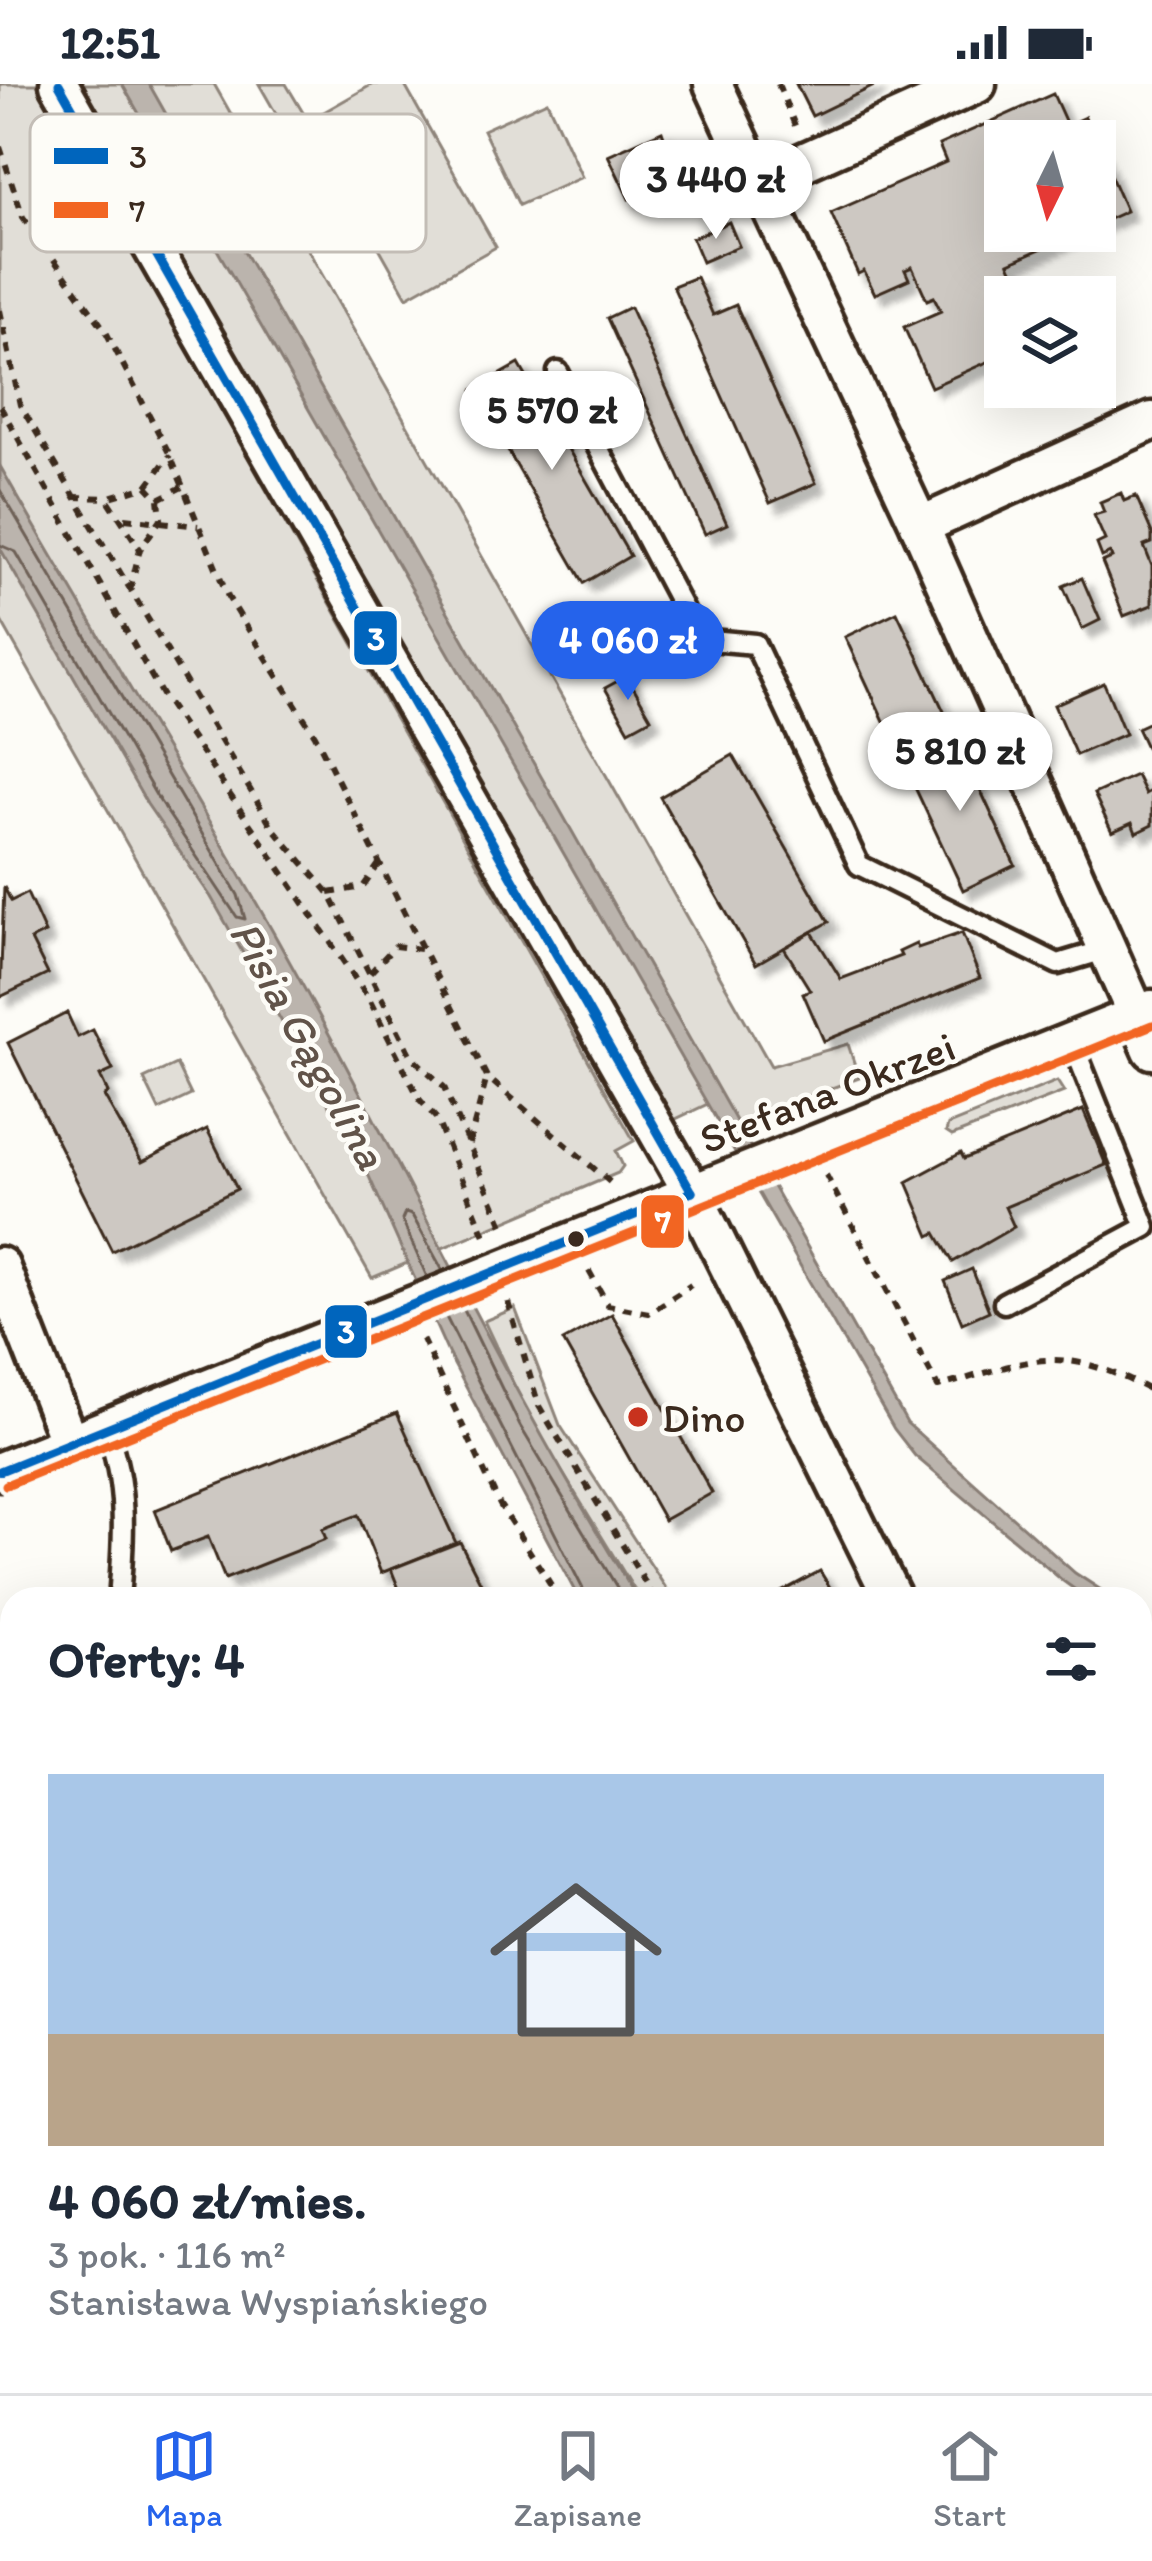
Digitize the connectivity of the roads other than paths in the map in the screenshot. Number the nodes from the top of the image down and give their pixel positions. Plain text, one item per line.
1 (59, 84) edge
2 (713, 84) edge
3 (976, 84) edge
4 (77, 114) edge
5 (759, 182) junction
6 (158, 252) edge
7 (558, 372) dead end
8 (1152, 421) edge
9 (920, 526) junction
10 (1108, 949) junction
11 (1144, 1012) edge
12 (1073, 1044) junction
13 (1152, 1050) edge
14 (708, 1186) junction
15 (0, 1266) edge
16 (1004, 1303) dead end
17 (106, 1428) junction
18 (69, 1442) junction
19 (0, 1471) edge
20 (119, 1587) edge
21 (888, 1587) edge

1 - 4 street
2 - 5 street
3 - 5 street
5 - 9 street
6 - 14 street
7 - 10 lane
8 - 9 street
9 - 10 street
10 - 11 street
11 - 12 street, Stefana Okrzei
11 - 13 street
12 - 14 street, Stefana Okrzei
12 - 16 lane
14 - 17 street, Stefana Okrzei
14 - 21 street
15 - 18 street
17 - 18 street, Stefana Okrzei
17 - 20 lane
18 - 19 street, Stefana Okrzei

